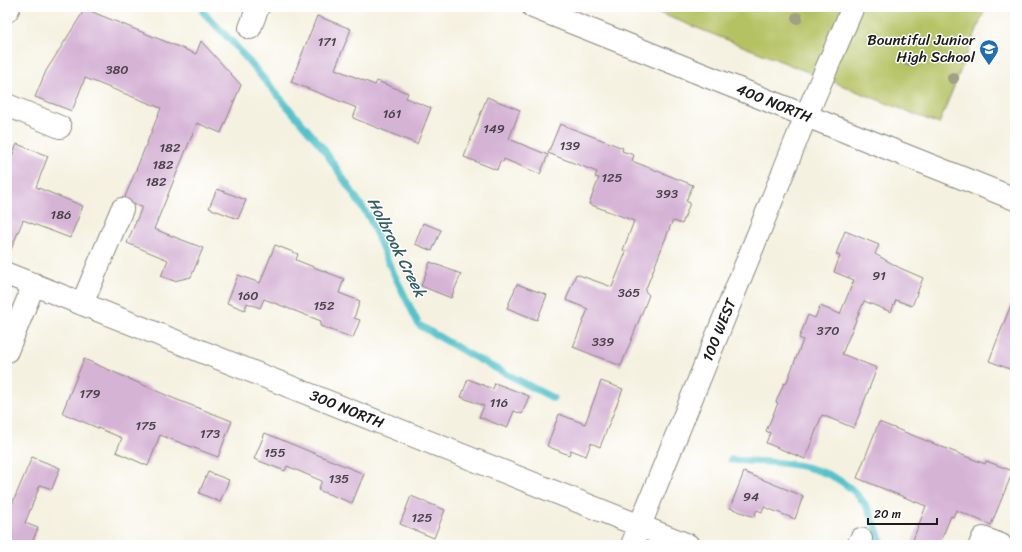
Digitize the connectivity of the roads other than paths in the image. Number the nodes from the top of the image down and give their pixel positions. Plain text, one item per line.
1 (9, 7) edge
2 (258, 7) edge
3 (533, 7) edge
4 (853, 7) edge
5 (7, 11) edge
6 (250, 28) dead end
7 (7, 105) edge
8 (806, 116) junction
9 (60, 127) dead end
10 (1014, 195) edge
11 (122, 210) dead end
12 (7, 274) edge
13 (34, 284) junction
14 (82, 304) junction
15 (7, 351) edge
16 (636, 536) edge
17 (688, 545) edge
18 (980, 545) edge
19 (1000, 545) edge

1 - 5 street
2 - 6 street
3 - 8 street, 400 NORTH
4 - 8 street, 100 WEST
7 - 9 street
8 - 10 street, 400 NORTH
8 - 16 street, 100 WEST
11 - 14 street
12 - 13 street, 300 NORTH
13 - 14 street, 300 NORTH
13 - 15 street
14 - 16 street, 300 NORTH
16 - 17 street, 300 NORTH
18 - 19 street

